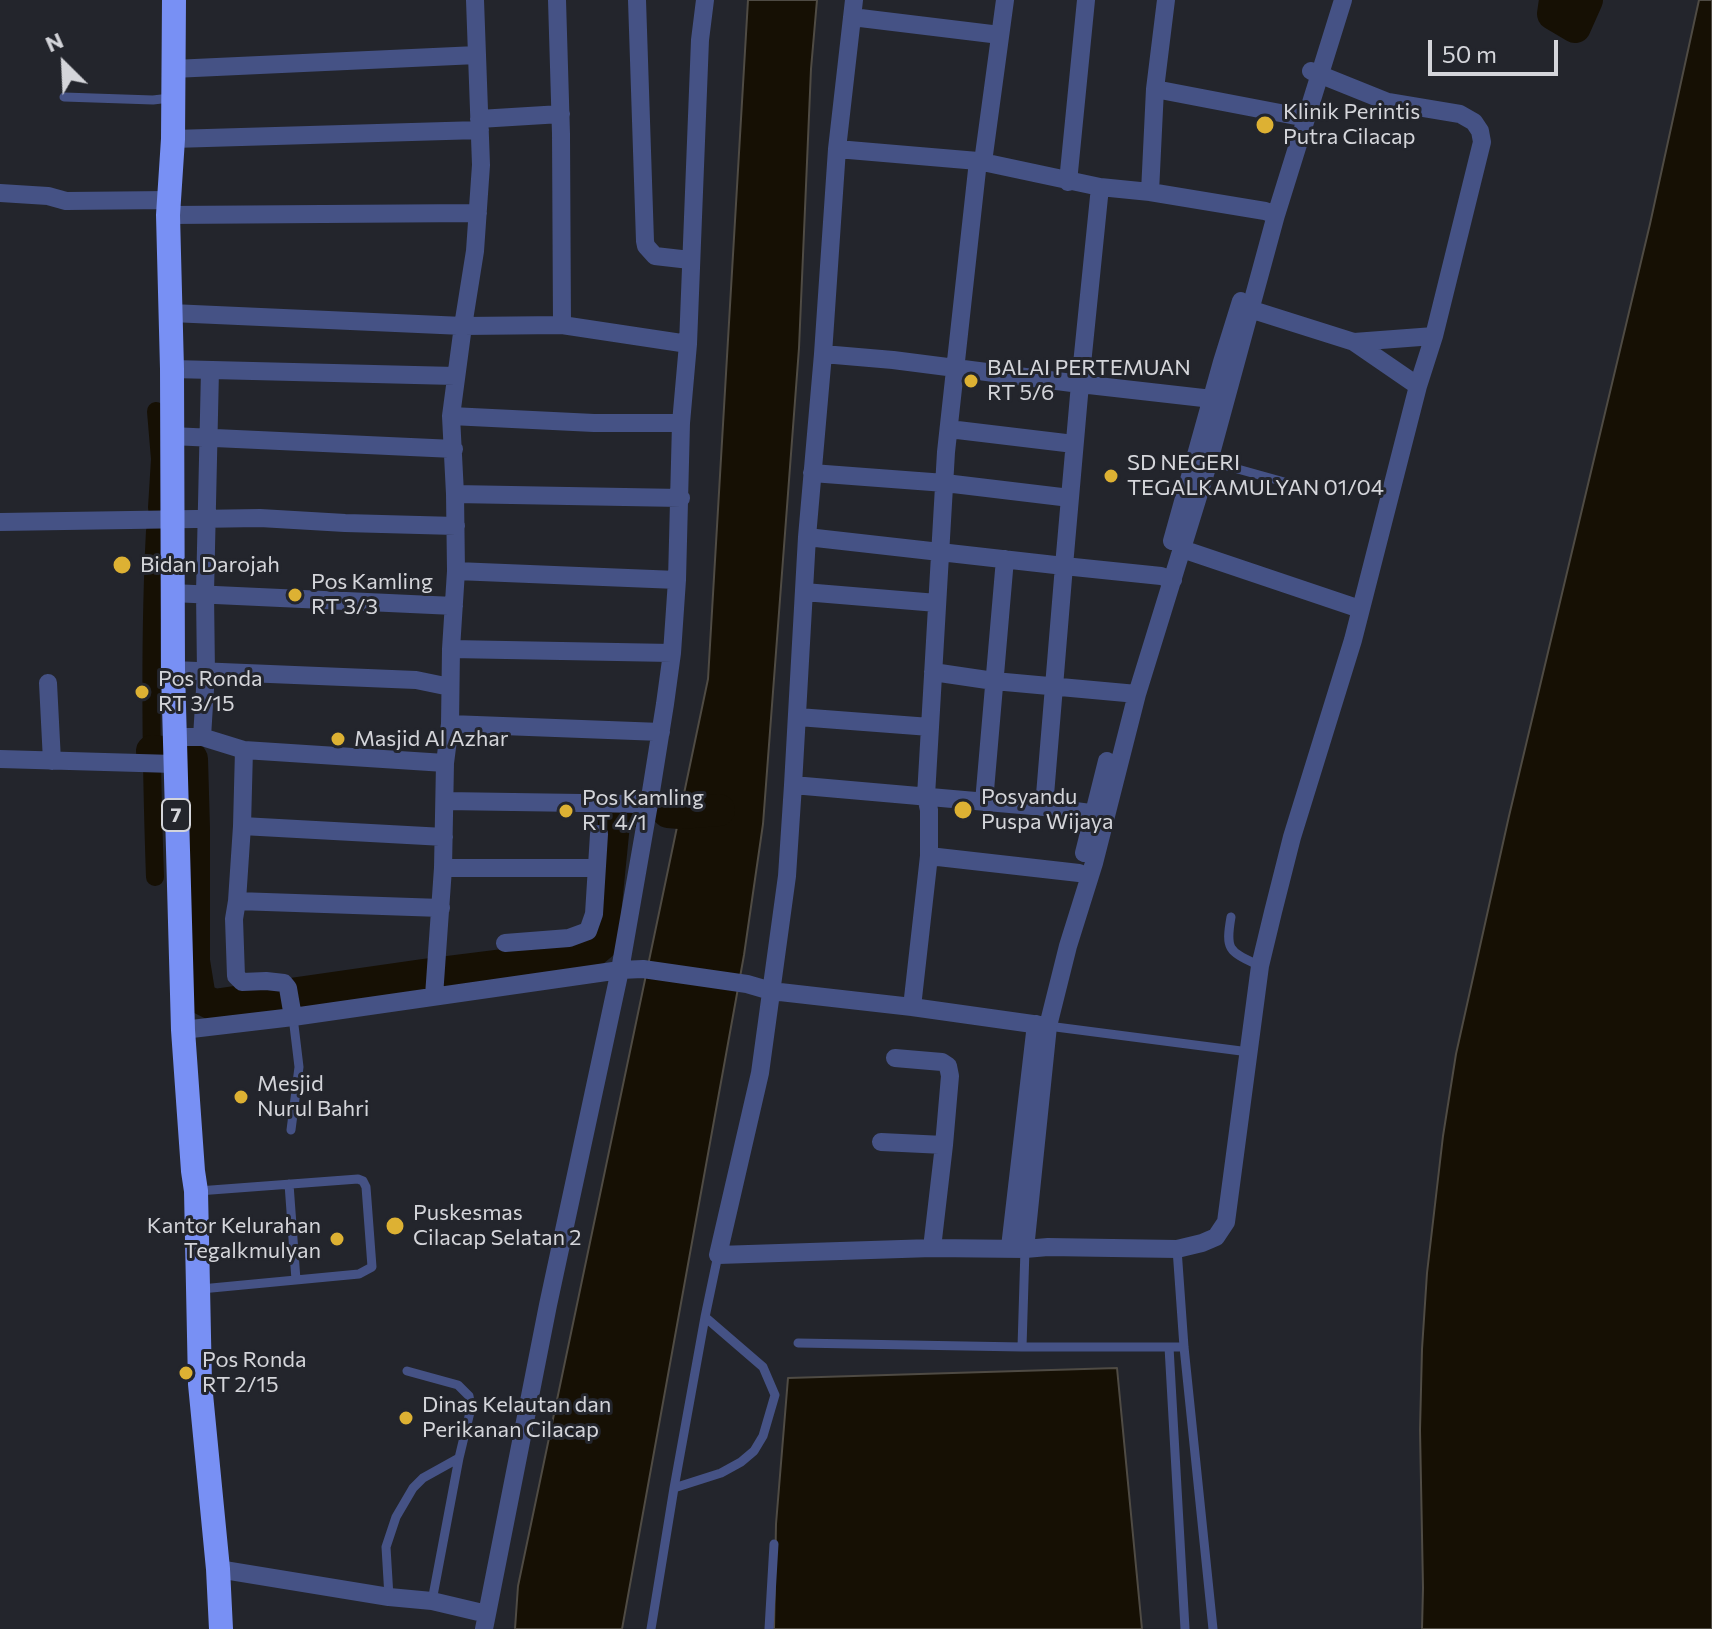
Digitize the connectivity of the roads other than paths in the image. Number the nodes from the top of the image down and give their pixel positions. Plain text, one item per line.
1 (174, 0) edge
2 (475, 0) edge
3 (557, 0) edge
4 (637, 0) edge
5 (705, 0) edge
6 (1005, 0) edge
7 (1086, 0) edge
8 (1166, 0) edge
9 (1332, 0) edge
10 (1343, 0) edge
11 (853, 9) edge
12 (1000, 35) junction
13 (477, 55) junction
14 (173, 69) junction
15 (1315, 72) junction
16 (1155, 89) junction
17 (64, 97) dead end
18 (173, 97) junction
19 (561, 114) junction
20 (1296, 116) junction
21 (480, 124) junction
22 (173, 139) junction
23 (837, 149) junction
24 (980, 162) junction
25 (1068, 182) junction
26 (1100, 187) junction
27 (1150, 192) junction
28 (0, 193) edge
29 (169, 207) junction
30 (478, 213) junction
31 (1271, 213) junction
32 (690, 260) junction
33 (1246, 307) junction
34 (171, 313) junction
35 (562, 325) junction
36 (463, 326) junction
37 (1434, 336) junction
38 (1354, 342) junction
39 (688, 344) junction
40 (823, 354) junction
41 (172, 369) junction
42 (956, 369) junction
43 (210, 370) junction
44 (455, 376) junction
45 (1080, 384) junction
46 (1418, 386) junction
47 (1218, 399) junction
48 (451, 416) junction
49 (681, 423) junction
50 (949, 429) junction
51 (171, 436) junction
52 (208, 437) junction
53 (1074, 444) junction
54 (454, 449) junction
55 (1209, 461) junction
56 (812, 473) junction
57 (945, 483) junction
58 (1295, 485) dead end
59 (455, 494) junction
60 (681, 498) junction
61 (1070, 498) junction
62 (207, 519) junction
63 (172, 521) junction
64 (0, 522) edge
65 (456, 526) junction
66 (807, 537) junction
67 (1182, 549) junction
68 (941, 552) junction
69 (1005, 559) junction
70 (1064, 566) junction
71 (456, 571) junction
72 (1167, 578) junction
73 (677, 580) junction
74 (804, 592) junction
75 (172, 593) junction
76 (205, 593) junction
77 (937, 603) junction
78 (454, 606) junction
79 (1360, 609) junction
80 (451, 649) junction
81 (672, 653) junction
82 (173, 670) junction
83 (933, 672) junction
84 (206, 673) junction
85 (994, 681) junction
86 (48, 683) dead end
87 (1054, 686) junction
88 (450, 687) junction
89 (1131, 693) junction
90 (798, 717) junction
91 (450, 724) junction
92 (930, 727) junction
93 (661, 732) junction
94 (174, 737) junction
95 (202, 737) junction
96 (244, 750) junction
97 (0, 759) edge
98 (52, 761) junction
99 (167, 763) junction
100 (445, 763) junction
101 (793, 785) junction
102 (926, 796) junction
103 (445, 801) junction
104 (984, 802) junction
105 (649, 804) junction
106 (1044, 807) junction
107 (1100, 813) junction
108 (242, 826) junction
109 (599, 834) dead end
110 (444, 837) junction
111 (929, 856) junction
112 (443, 868) junction
113 (596, 868) junction
114 (1079, 873) junction
115 (237, 901) junction
116 (441, 908) junction
117 (1074, 908) junction
118 (1231, 917) dead end
119 (505, 943) dead end
120 (1260, 966) junction
121 (620, 970) junction
122 (434, 991) junction
123 (771, 991) junction
124 (291, 1003) junction
125 (912, 1007) junction
126 (1042, 1025) junction
127 (183, 1030) junction
128 (1249, 1052) junction
129 (895, 1058) dead end
130 (291, 1130) dead end
131 (881, 1142) dead end
132 (944, 1145) junction
133 (289, 1184) junction
134 (196, 1191) junction
135 (932, 1248) junction
136 (1017, 1248) junction
137 (1177, 1249) junction
138 (718, 1255) junction
139 (296, 1280) junction
140 (198, 1289) junction
141 (705, 1317) junction
142 (798, 1343) dead end
143 (1022, 1347) junction
144 (1169, 1347) junction
145 (1184, 1347) junction
146 (407, 1371) dead end
147 (459, 1458) junction
148 (674, 1488) junction
149 (774, 1544) dead end
150 (218, 1569) junction
151 (389, 1597) junction
152 (432, 1601) junction
153 (486, 1622) edge
154 (221, 1629) edge
155 (651, 1629) edge
156 (769, 1629) edge
157 (1185, 1629) edge
158 (1213, 1629) edge

1 - 14 highway, 7
2 - 13 street
3 - 19 street
4 - 32 street
5 - 32 street
6 - 12 street
7 - 25 street
8 - 16 street
9 - 15 street
10 - 15 street
11 - 12 street
11 - 23 street
12 - 24 street
13 - 14 street
13 - 21 street
14 - 18 highway, 7
15 - 20 street
15 - 31 street
15 - 37 street
16 - 20 street
16 - 27 street
17 - 18 lane
18 - 22 highway, 7
19 - 21 street
19 - 35 street
20 - 31 street
21 - 22 street
21 - 30 street
22 - 29 highway, 7
23 - 24 street
23 - 40 street
24 - 25 street
24 - 42 street
25 - 26 street
26 - 27 street
26 - 45 street
27 - 31 street
28 - 29 street
29 - 30 street
29 - 34 highway, 7
30 - 36 street
31 - 33 street
32 - 39 street
33 - 38 street
33 - 47 street
34 - 36 street
34 - 41 highway, 7
35 - 36 street
35 - 39 street
36 - 44 street
37 - 38 street
37 - 46 street
38 - 46 street
39 - 49 street
40 - 42 street
40 - 56 street
41 - 43 street
41 - 51 highway, 7
42 - 45 street
42 - 50 street
43 - 44 street
43 - 52 street
44 - 48 street
45 - 47 street
45 - 53 street
46 - 79 street
47 - 55 street
47 - 72 street
48 - 49 street
48 - 54 street
49 - 60 street
50 - 53 street
50 - 57 street
51 - 52 street
51 - 63 highway, 7
52 - 54 street
52 - 62 street
53 - 61 street
54 - 59 street
55 - 58 lane
55 - 67 street
56 - 57 street
56 - 66 street
57 - 61 street
57 - 68 street
59 - 60 street
59 - 65 street
60 - 73 street
61 - 70 street
62 - 63 street
62 - 65 street
62 - 76 street
63 - 64 street
63 - 75 highway, 7
65 - 71 street
66 - 68 street
66 - 74 street
67 - 72 street
67 - 79 street
68 - 69 street
68 - 77 street
69 - 70 street
69 - 85 street
70 - 72 street
70 - 87 street
71 - 73 street
71 - 78 street
72 - 89 street
73 - 81 street
74 - 77 street
74 - 90 street
75 - 76 street
75 - 82 highway, 7
76 - 78 street
76 - 84 street
77 - 83 street
78 - 80 street
79 - 120 street
80 - 81 street
80 - 88 street
81 - 93 street
82 - 84 street
82 - 94 highway, 7
83 - 85 street
83 - 92 street
84 - 88 street
84 - 95 street
85 - 87 street
85 - 104 street
86 - 98 street
87 - 89 street
87 - 106 street
88 - 91 street
89 - 107 street
90 - 92 street
90 - 101 street
91 - 93 street
91 - 100 street
92 - 102 street
93 - 105 street
94 - 95 street
94 - 99 highway, 7
95 - 96 street
96 - 100 street
96 - 108 street
97 - 98 street
98 - 99 street
99 - 127 highway, 7
100 - 103 street
101 - 102 street
101 - 123 street
102 - 104 street
102 - 111 street
103 - 105 street
103 - 110 street
104 - 106 street
105 - 121 street
106 - 107 street
107 - 114 street
107 - 117 street
108 - 110 street
108 - 115 street
109 - 113 street
110 - 112 street
111 - 114 street
111 - 125 street
112 - 113 street
112 - 116 street
113 - 119 street
114 - 117 street
115 - 116 street
115 - 124 street
116 - 122 street
117 - 126 street
118 - 120 lane
120 - 128 street
121 - 122 street
121 - 123 street
121 - 153 street
122 - 124 street
123 - 125 street
123 - 138 street
124 - 127 street
124 - 130 lane
125 - 126 street
126 - 128 lane
126 - 136 street
127 - 134 highway, 7
128 - 137 street
129 - 132 street
131 - 132 street
132 - 135 street
133 - 134 lane
133 - 139 lane
133 - 139 lane
134 - 140 highway, 7
135 - 136 street
135 - 138 street
136 - 137 street
136 - 143 lane
137 - 145 lane
138 - 141 lane
139 - 140 lane
140 - 150 highway, 7
141 - 148 lane
141 - 148 lane
142 - 143 lane
143 - 144 lane
144 - 145 lane
144 - 157 lane
145 - 158 lane
146 - 147 lane
147 - 151 lane
147 - 152 lane
148 - 155 lane
149 - 156 lane
150 - 151 street
150 - 154 highway, 7
151 - 152 street
152 - 153 street

